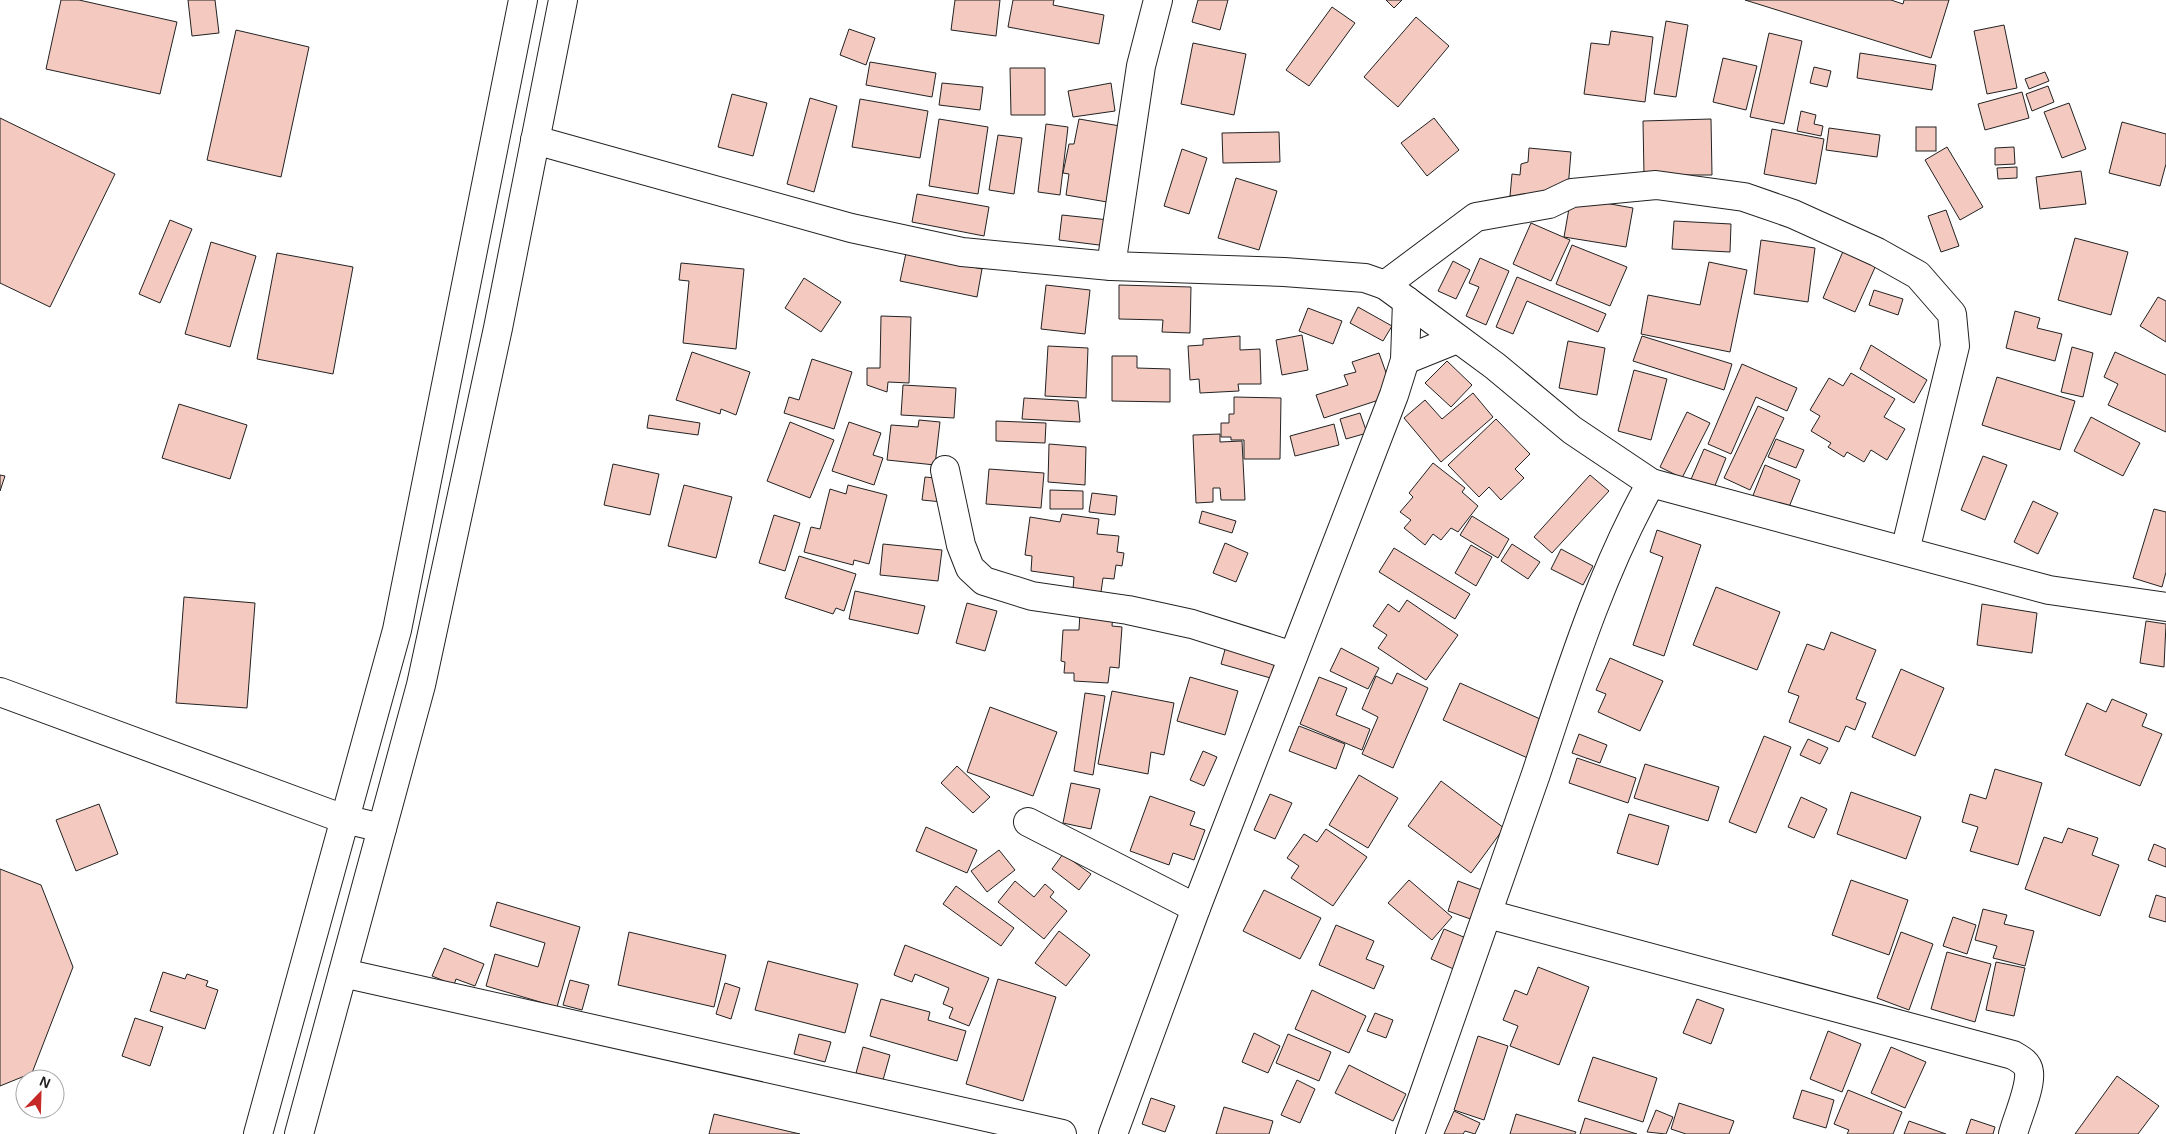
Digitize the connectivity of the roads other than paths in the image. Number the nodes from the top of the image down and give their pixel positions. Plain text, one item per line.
1 (523, 0) edge
2 (563, 0) edge
3 (1158, 0) edge
4 (535, 140) junction
5 (1110, 266) junction
6 (1385, 285) junction
7 (1408, 301) junction
8 (1457, 338) junction
9 (1405, 360) junction
10 (945, 470) dead end
11 (1651, 483) junction
12 (1905, 551) junction
13 (2166, 607) edge
14 (1293, 656) junction
15 (0, 692) edge
16 (344, 819) junction
17 (1028, 822) dead end
18 (382, 828) junction
19 (1196, 908) junction
20 (1488, 914) junction
21 (343, 973) junction
22 (258, 1134) edge
23 (299, 1134) edge
24 (1062, 1134) edge
25 (1113, 1134) edge
26 (1410, 1134) edge
27 (2012, 1134) edge

1 - 16 street
2 - 4 street
3 - 5 street
4 - 5 street
4 - 18 street
5 - 6 street
6 - 7 street
6 - 12 street
7 - 8 street
7 - 9 street
8 - 9 street
8 - 11 street
9 - 14 street
10 - 14 street
11 - 12 street
11 - 20 street
12 - 13 street
14 - 19 street
15 - 16 street
16 - 18 street
16 - 22 street
17 - 19 street
18 - 21 street
19 - 25 street
20 - 26 street
20 - 27 street
21 - 23 street
21 - 24 street

